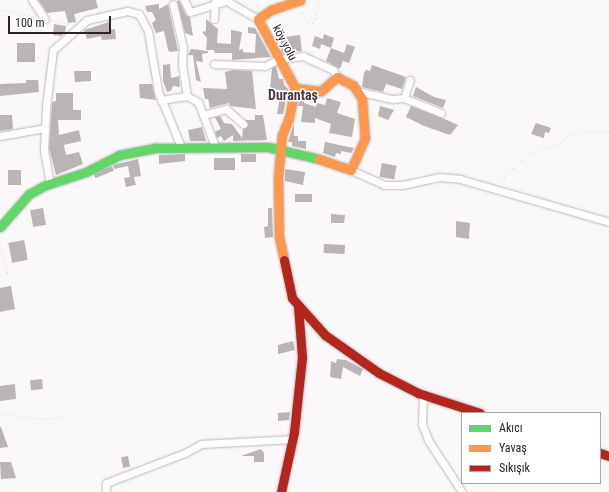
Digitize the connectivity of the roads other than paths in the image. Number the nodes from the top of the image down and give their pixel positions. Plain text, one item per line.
1 (32, 0) edge
2 (184, 0) edge
3 (225, 0) edge
4 (297, 1) edge
5 (215, 2) junction
6 (173, 4) dead end
7 (190, 12) junction
8 (178, 18) junction
9 (45, 19) dead end
10 (214, 19) dead end
11 (258, 19) junction
12 (278, 59) junction
13 (214, 64) dead end
14 (337, 77) junction
15 (410, 80) dead end
16 (295, 88) junction
17 (357, 91) junction
18 (187, 96) junction
19 (404, 98) junction
20 (161, 100) junction
21 (441, 113) dead end
22 (203, 115) junction
23 (243, 124) dead end
24 (45, 128) junction
25 (0, 136) edge
26 (181, 147) junction
27 (216, 149) junction
28 (280, 151) junction
29 (351, 170) junction
30 (50, 184) junction
31 (609, 222) edge
32 (0, 227) edge
33 (298, 306) junction
34 (423, 395) junction
35 (477, 412) edge
36 (293, 439) junction
37 (106, 492) edge
38 (282, 492) edge
39 (462, 492) edge

1 - 9 street
2 - 7 street
3 - 5 street
3 - 11 street
4 - 11 street, köy yolu
5 - 7 street
5 - 10 street
6 - 8 street
7 - 8 street
8 - 18 street
11 - 12 street, köy yolu
12 - 13 street
12 - 14 street
12 - 16 street, köy yolu
14 - 16 street
14 - 17 street
15 - 19 street
16 - 28 street
17 - 19 street
17 - 29 street
18 - 20 street
18 - 22 street
19 - 21 street
20 - 24 street
20 - 26 street
22 - 23 street
22 - 27 street
24 - 25 street
24 - 30 street
26 - 27 street
26 - 30 street
27 - 28 street
28 - 29 street
28 - 33 street
29 - 31 street
30 - 32 street
33 - 34 street
33 - 36 street
34 - 35 street
34 - 39 street
36 - 37 street
36 - 38 street

